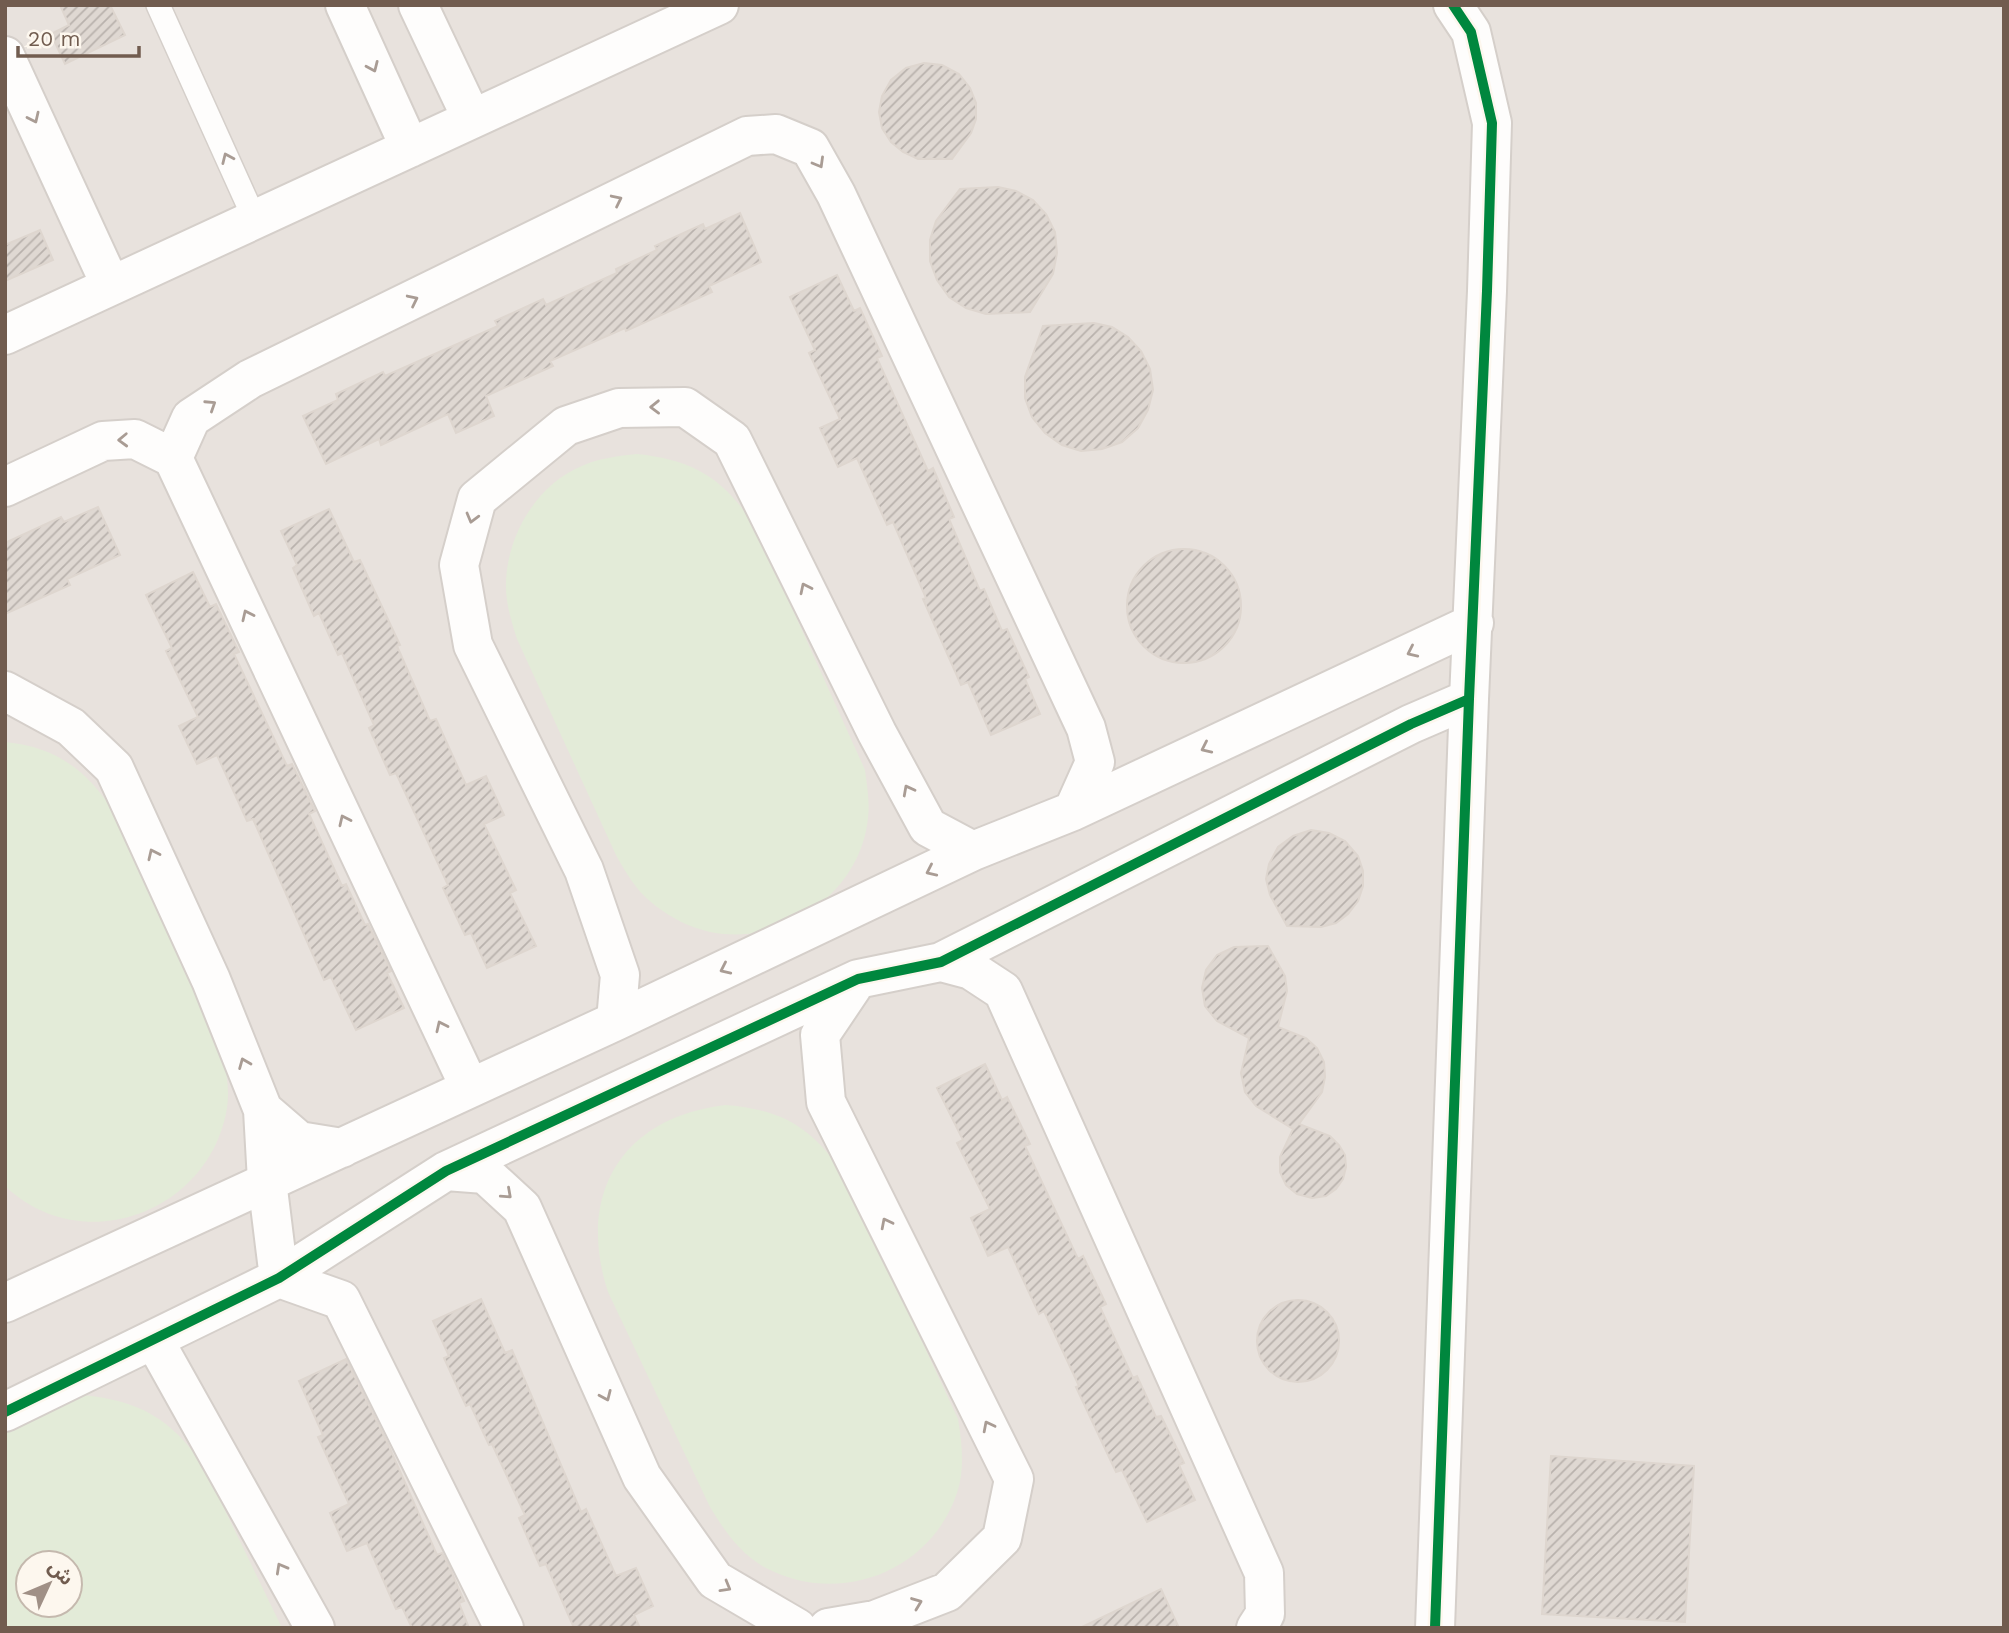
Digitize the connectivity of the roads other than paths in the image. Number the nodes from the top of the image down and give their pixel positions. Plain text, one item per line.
1 (159, 5) edge
2 (345, 5) edge
3 (418, 5) edge
4 (719, 5) edge
5 (1453, 5) edge
6 (5, 56) edge
7 (472, 119) junction
8 (410, 148) junction
9 (255, 220) junction
10 (111, 286) junction
11 (5, 335) edge
12 (173, 458) junction
13 (5, 487) edge
14 (1474, 623) junction
15 (5, 691) edge
16 (1469, 699) junction
17 (1073, 811) junction
18 (973, 851) junction
19 (941, 961) junction
20 (858, 979) junction
21 (616, 1021) junction
22 (470, 1088) junction
23 (263, 1110) junction
24 (342, 1147) junction
25 (446, 1171) junction
26 (267, 1181) junction
27 (279, 1279) junction
28 (5, 1303) edge
29 (154, 1340) junction
30 (5, 1412) edge
31 (315, 1628) edge
32 (504, 1628) edge
33 (797, 1628) edge
34 (828, 1628) edge
35 (1256, 1628) edge
36 (1435, 1628) edge

9 -> 1 lane
2 -> 8 street
3 - 7 street
4 - 7 street
5 - 14 street
6 -> 10 street
7 - 8 street
8 - 9 street
9 - 10 street
10 - 11 street
12 -> 13 street
12 -> 17 street
22 -> 12 street
14 - 16 street
14 -> 17 street
23 -> 15 street
16 - 19 street
16 - 36 street
17 - 18 street
18 -> 21 street
18 -> 21 street
19 - 20 street
19 - 35 street
20 - 25 street
34 -> 20 street
21 - 22 street
22 - 24 street
23 - 24 street
23 - 26 street
24 - 26 street
25 - 27 street
25 -> 33 street
26 - 27 street
26 - 28 street
27 - 29 street
27 - 32 street
29 - 30 street
31 -> 29 street

